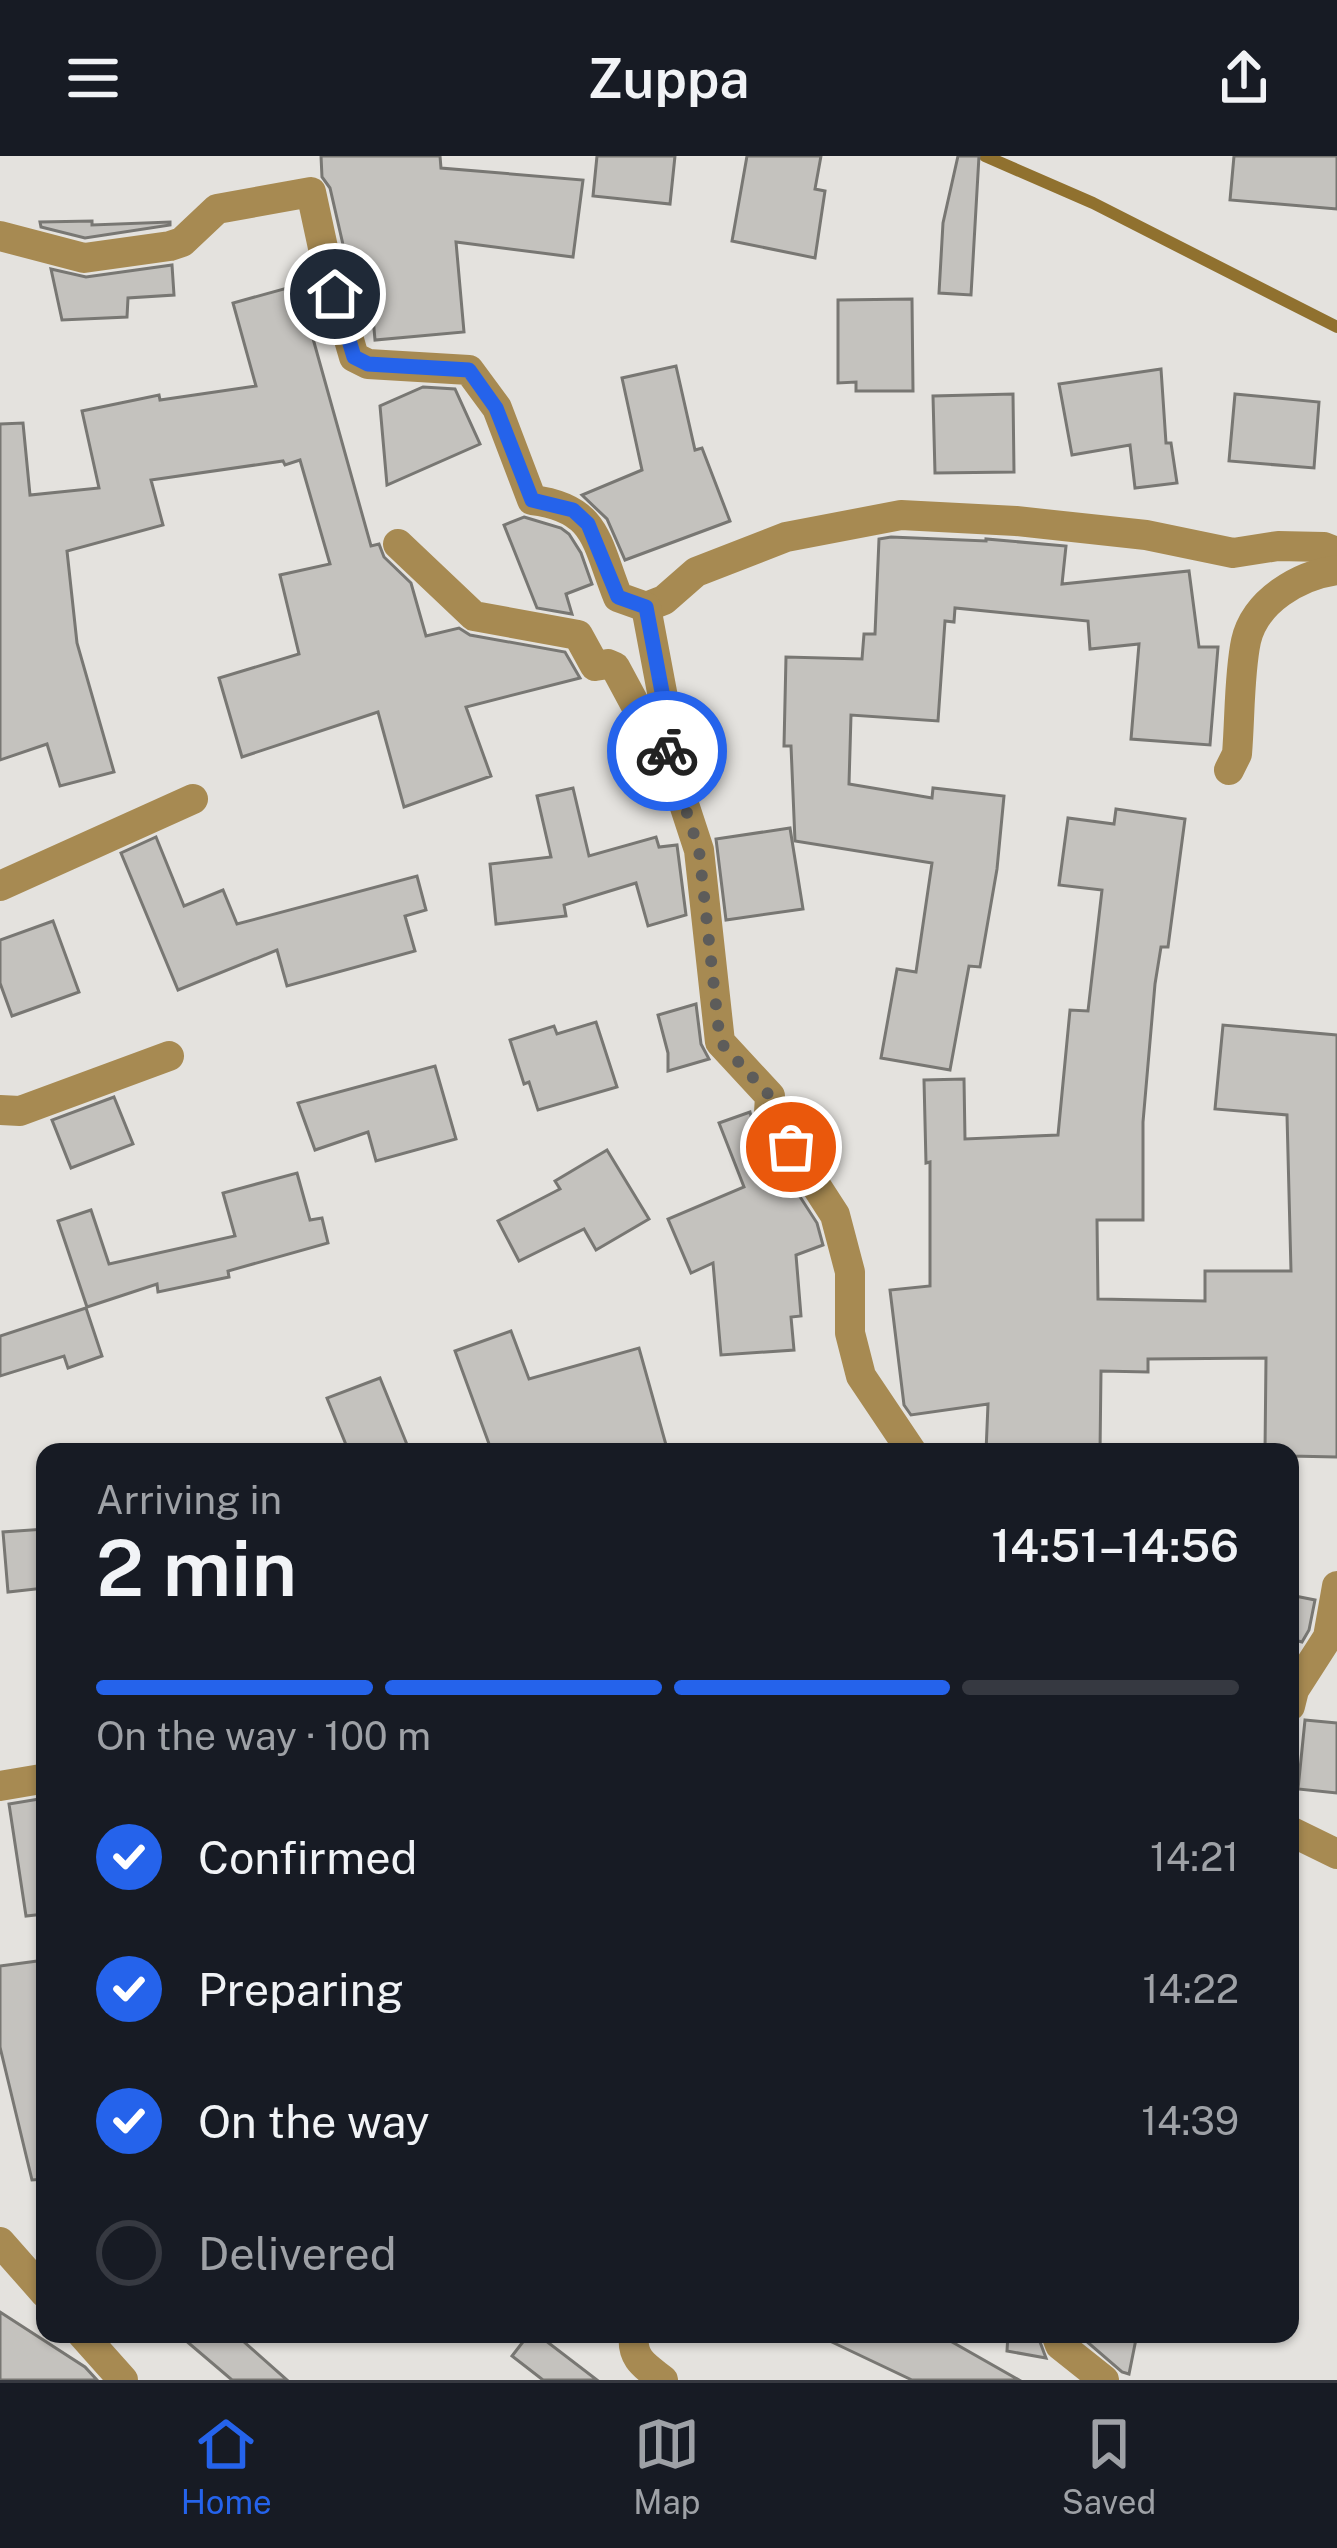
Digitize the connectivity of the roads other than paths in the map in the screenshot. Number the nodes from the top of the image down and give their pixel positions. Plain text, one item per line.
1 (0, 236) edge
2 (398, 544) dead end
3 (1337, 552) edge
4 (1337, 570) edge
5 (646, 607) junction
6 (658, 724) junction
7 (1228, 770) dead end
8 (193, 799) dead end
9 (0, 886) edge
10 (169, 1056) dead end
11 (0, 1110) edge
12 (906, 1443) edge
13 (1337, 1586) edge
14 (1299, 1682) edge
15 (36, 1780) edge
16 (0, 1786) edge
17 (1299, 1835) edge
18 (1337, 1854) edge
19 (0, 2242) edge
20 (36, 2283) edge
21 (90, 2343) edge
22 (634, 2343) edge
23 (1059, 2343) edge
24 (123, 2380) edge
25 (663, 2380) edge
26 (1104, 2380) edge

1 - 5 street
2 - 6 street
3 - 5 street
4 - 7 street
5 - 6 street
6 - 12 street
8 - 9 street
10 - 11 street
13 - 14 street
15 - 16 street
17 - 18 street
19 - 20 street
21 - 24 street
22 - 25 street
23 - 26 street

